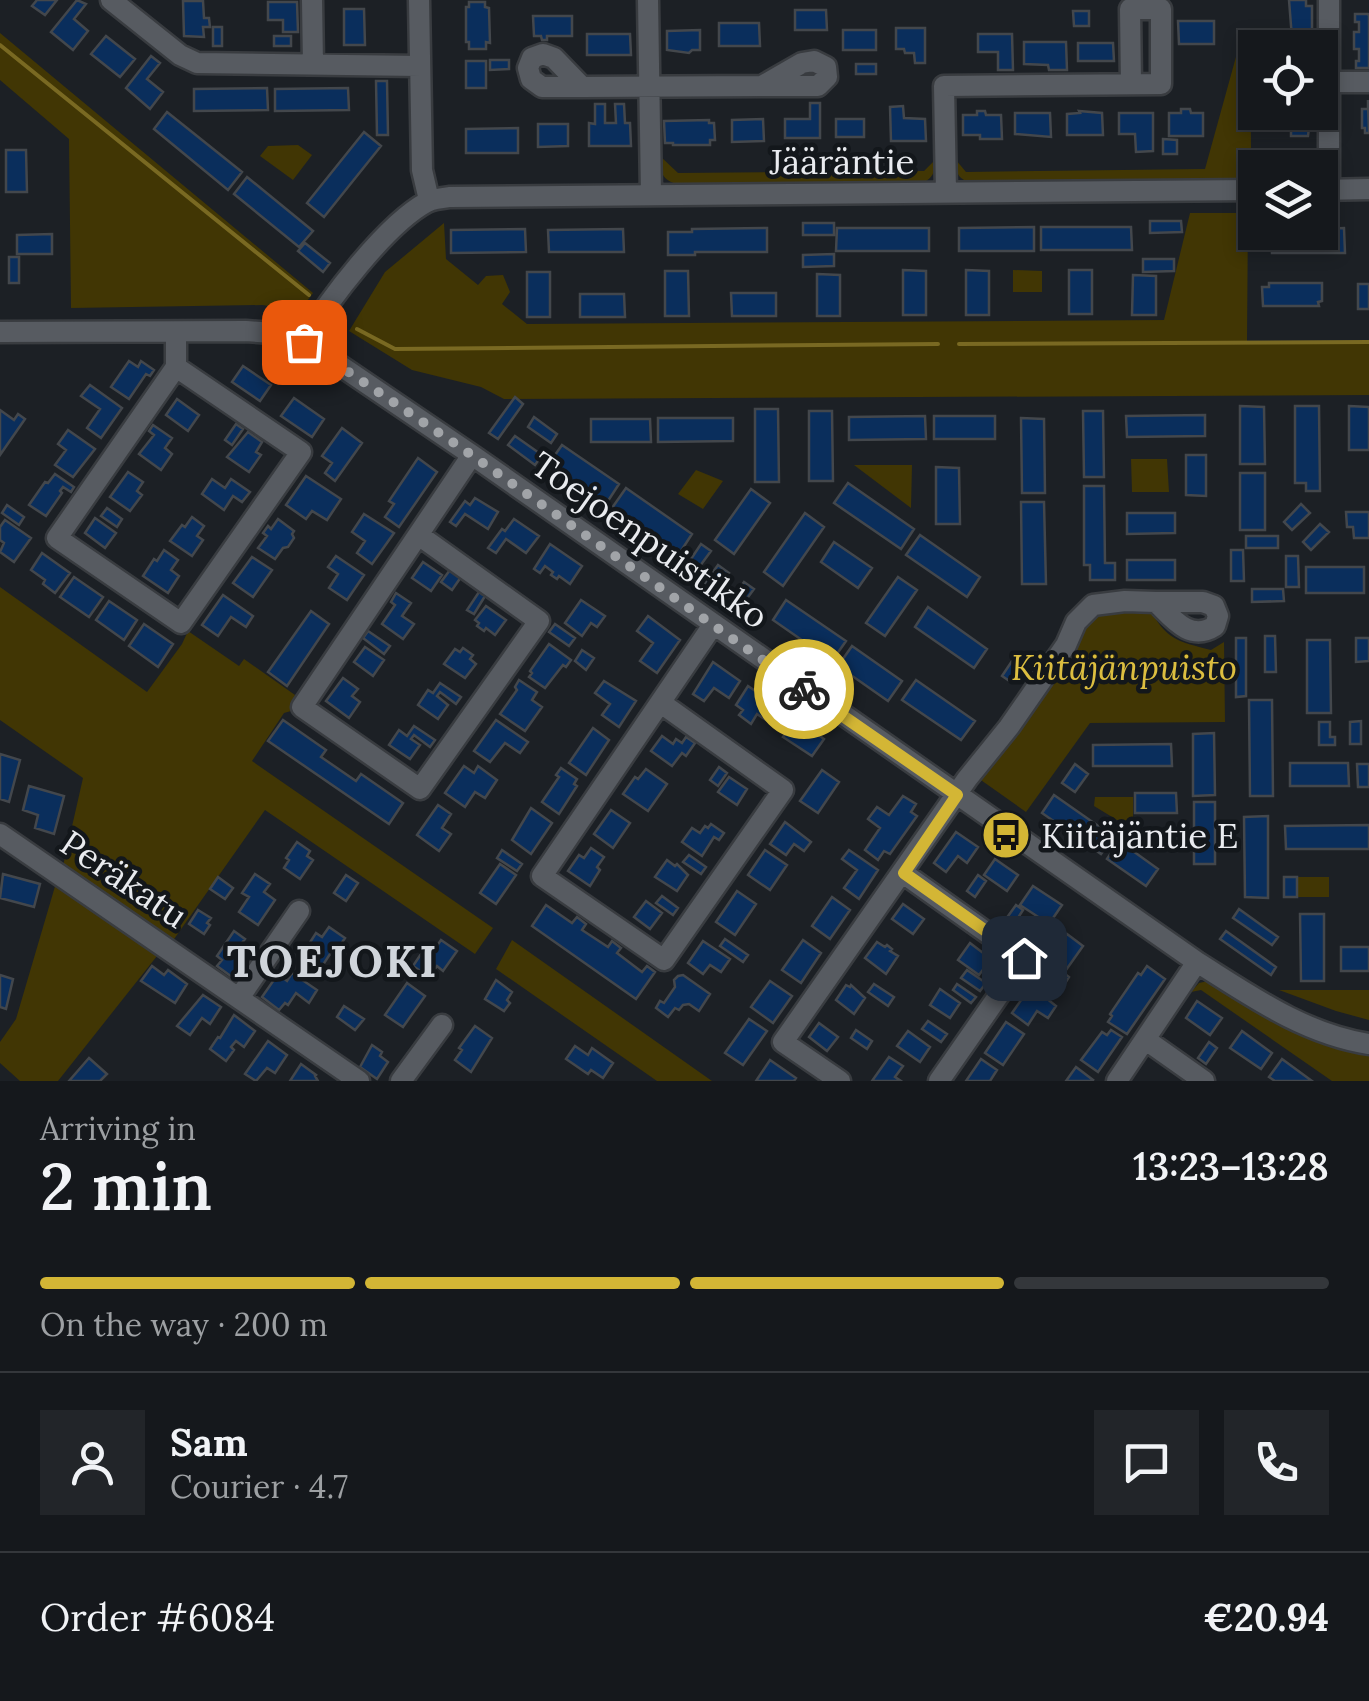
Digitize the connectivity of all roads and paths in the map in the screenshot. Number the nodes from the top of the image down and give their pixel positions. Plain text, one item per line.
1 (110, 0) edge
2 (312, 0) edge
3 (419, 0) edge
4 (648, 0) edge
5 (1329, 0) edge
6 (1329, 30) edge
7 (314, 64) junction
8 (419, 66) junction
9 (1338, 82) edge
10 (1369, 82) edge
11 (1131, 84) dead end
12 (762, 86) dead end
13 (582, 87) dead end
14 (649, 87) junction
15 (1369, 189) edge
16 (1238, 190) edge
17 (1338, 190) edge
18 (946, 192) junction
19 (651, 194) junction
20 (429, 200) junction
21 (0, 332) edge
22 (176, 332) junction
23 (304, 342) junction
24 (176, 367) junction
25 (472, 455) junction
26 (420, 536) junction
27 (1156, 602) dead end
28 (714, 625) junction
29 (661, 703) junction
30 (957, 795) junction
31 (0, 834) edge
32 (904, 873) junction
33 (299, 911) dead end
34 (1197, 962) junction
35 (239, 998) junction
36 (442, 1025) dead end
37 (1146, 1040) junction
38 (1369, 1044) edge
39 (359, 1081) edge
40 (401, 1081) edge
41 (840, 1081) edge
42 (939, 1081) edge
43 (1117, 1081) edge
44 (1204, 1081) edge

1 - 7 street
2 - 7 street
3 - 8 street
4 - 14 street
5 - 6 street
7 - 8 street
8 - 20 street
9 - 10 street
11 - 18 street
12 - 14 street
13 - 14 street
14 - 19 street
15 - 17 street
16 - 18 street, Jääräntie
18 - 19 street, Jääräntie
19 - 20 street, Jääräntie
20 - 23 street
21 - 22 street, Toejoenpuistikko
22 - 23 street, Toejoenpuistikko
22 - 24 street
23 - 25 street, Toejoenpuistikko
24 - 24 street
25 - 26 street
25 - 28 street, Toejoenpuistikko
26 - 26 street
27 - 30 street
28 - 29 street
28 - 30 street, Toejoenpuistikko
29 - 29 street
30 - 32 street
30 - 34 street, Toejoenpuistikko
31 - 35 street, Peräkatu
32 - 41 street
32 - 42 street
33 - 35 street
34 - 37 street
34 - 38 street, Toejoenpuistikko
35 - 39 street, Peräkatu
36 - 40 street
37 - 43 street
37 - 44 street

